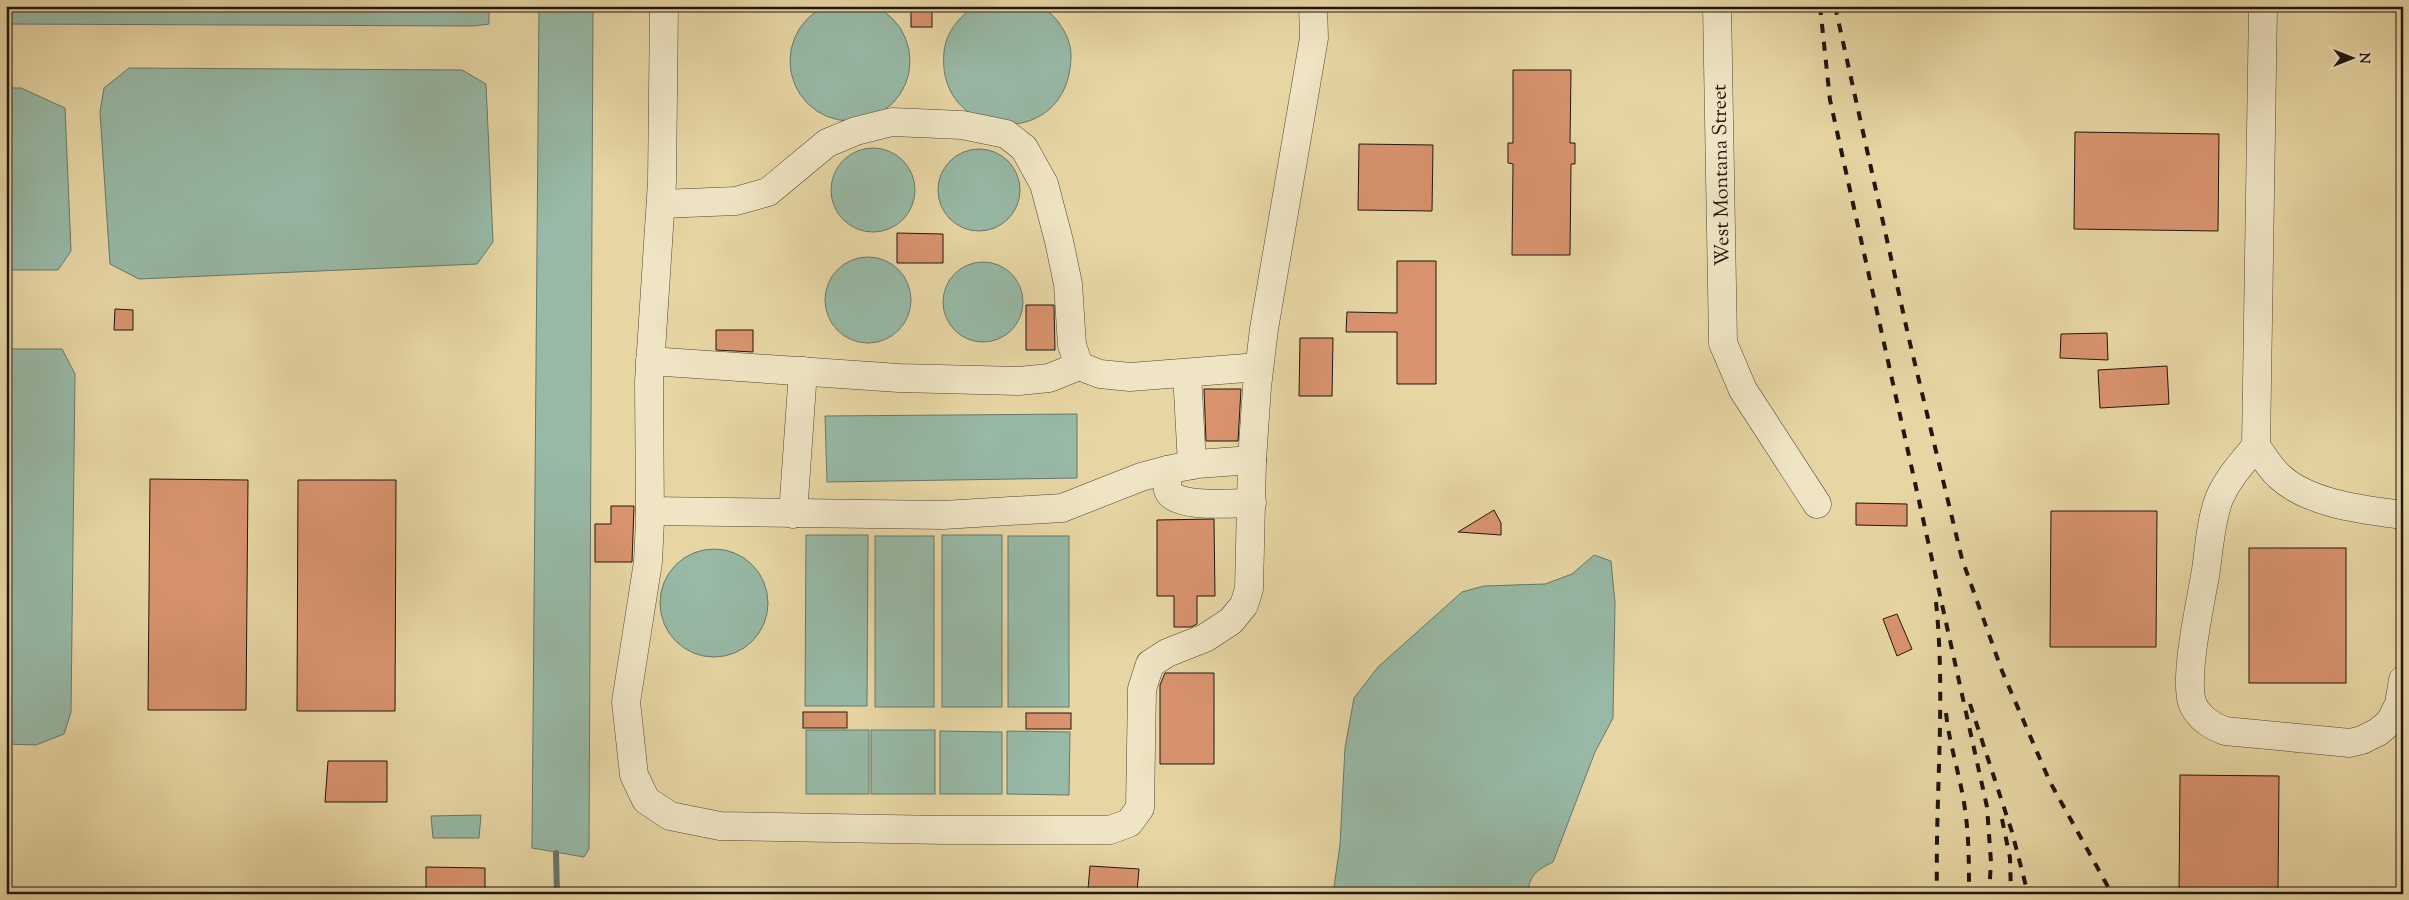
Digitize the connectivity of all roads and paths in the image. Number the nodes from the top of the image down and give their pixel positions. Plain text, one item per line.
1 (664, 6) edge
2 (1314, 6) edge
3 (1717, 6) edge
4 (2263, 6) edge
5 (661, 204) junction
6 (650, 361) junction
7 (1079, 366) junction
8 (1259, 367) junction
9 (803, 371) junction
10 (1187, 373) junction
11 (2256, 446) junction
12 (1252, 460) junction
13 (1180, 468) junction
14 (1252, 503) junction
15 (1817, 504) dead end
16 (650, 511) junction
17 (793, 514) junction
18 (2403, 515) edge
19 (2403, 680) edge

1 - 5 street
2 - 8 street
3 - 15 street, West Montana Street
4 - 11 street
5 - 6 street
5 - 7 street
6 - 9 street
6 - 16 street
7 - 9 street
7 - 10 street
8 - 10 street
8 - 12 street
9 - 17 street
10 - 13 street
11 - 18 street
11 - 19 street
12 - 13 street
12 - 14 street
13 - 14 street
13 - 17 street
14 - 16 street
16 - 17 street

